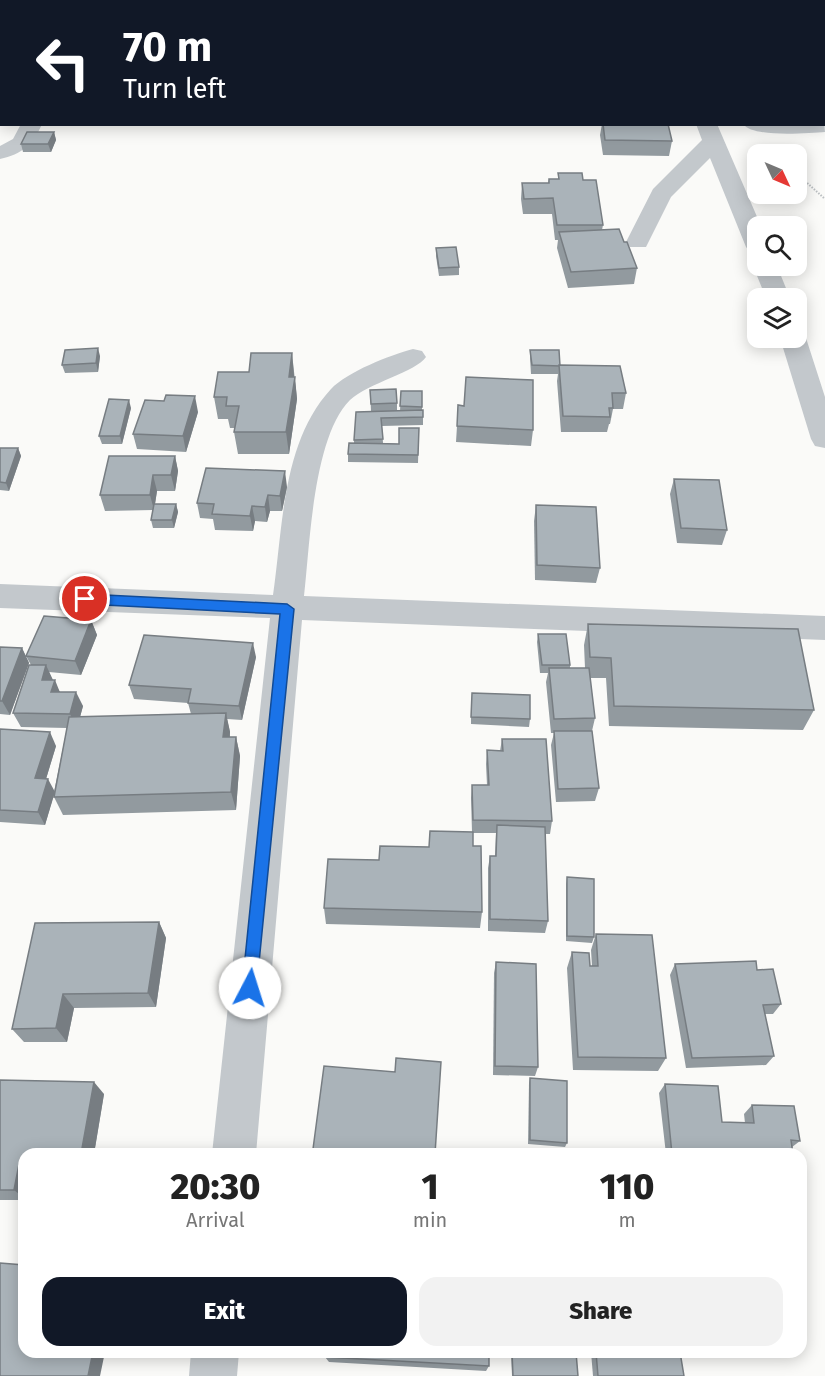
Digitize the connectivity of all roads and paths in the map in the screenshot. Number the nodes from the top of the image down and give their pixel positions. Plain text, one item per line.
1 (31, 126) edge
2 (770, 126) edge
3 (825, 126) edge
4 (709, 132) edge
5 (0, 153) edge
6 (807, 183) edge
7 (825, 200) edge
8 (747, 222) edge
9 (638, 242) dead end
10 (796, 348) edge
11 (413, 357) dead end
12 (825, 439) edge
13 (0, 596) edge
14 (287, 609) junction
15 (825, 628) edge
16 (235, 1148) edge
17 (214, 1358) edge
18 (213, 1376) edge

1 - 5 street
2 - 3 street
4 - 8 street
4 - 9 street
6 - 7 path
10 - 12 street
11 - 14 street
13 - 14 street
14 - 15 street
14 - 16 street
17 - 18 street

